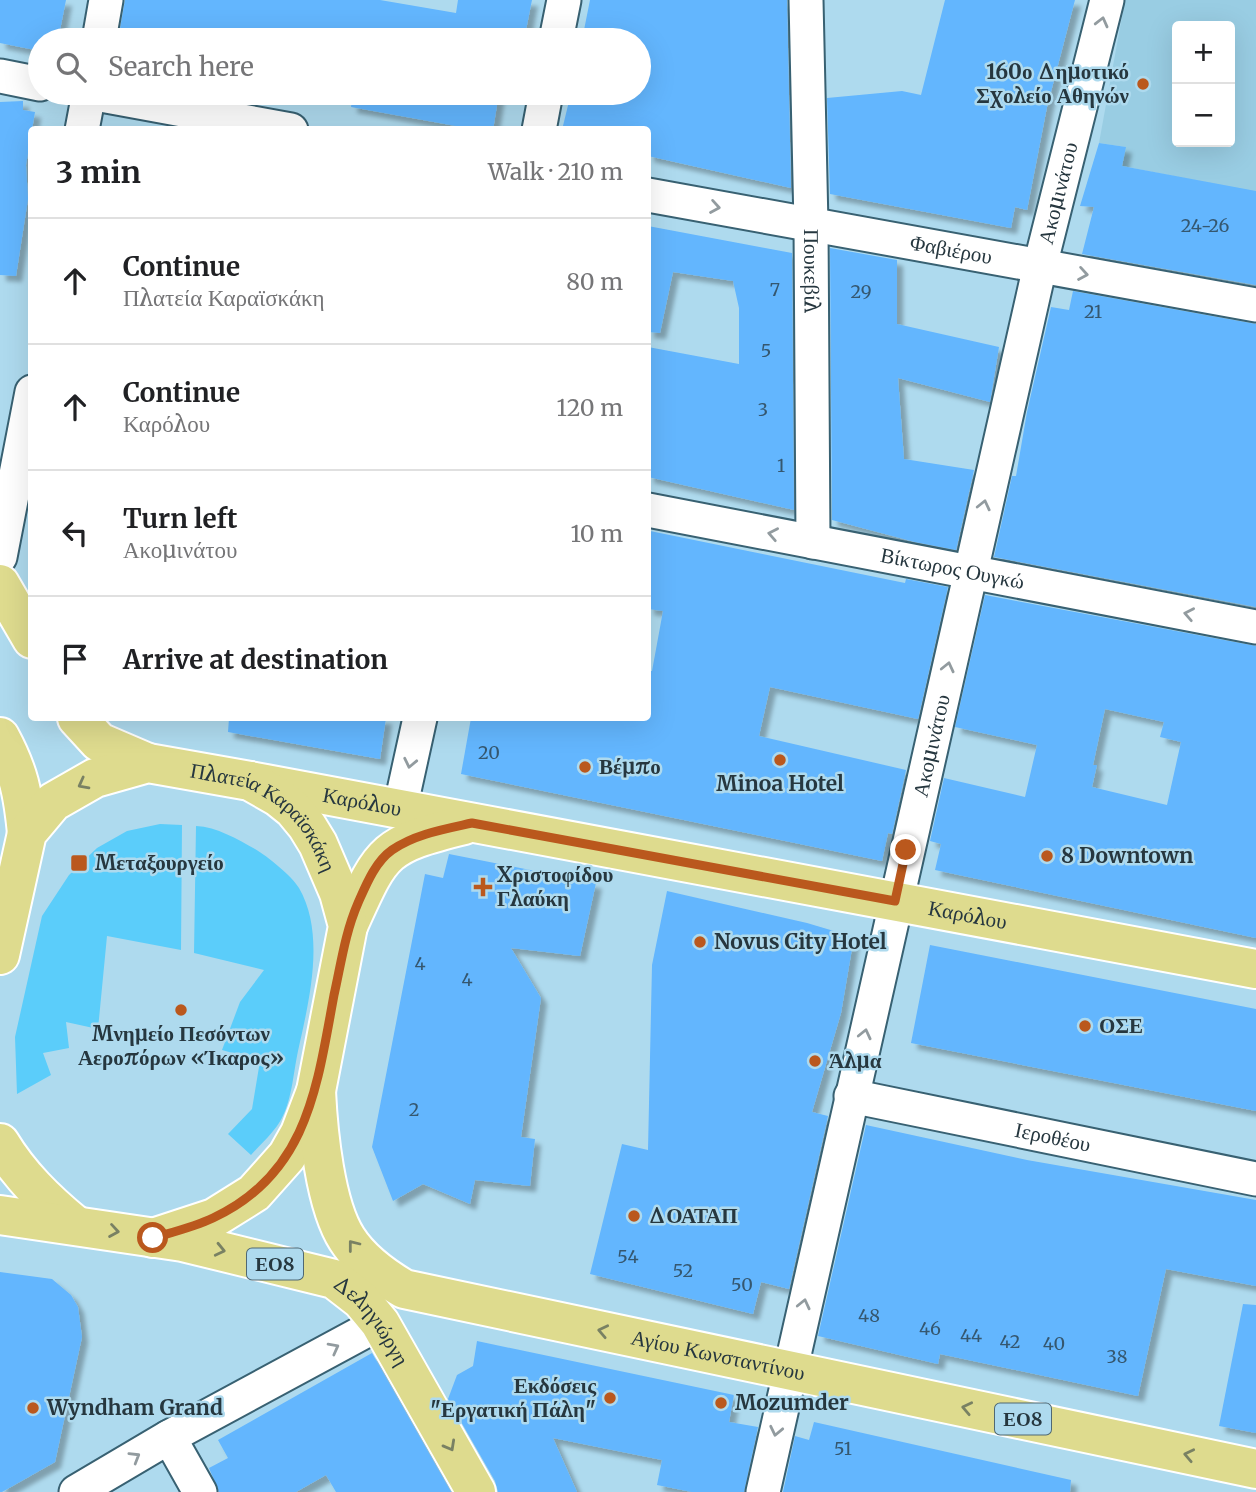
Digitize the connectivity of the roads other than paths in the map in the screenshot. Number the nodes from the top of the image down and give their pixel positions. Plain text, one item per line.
1 (106, 0) edge
2 (564, 0) edge
3 (806, 0) edge
4 (1107, 0) edge
5 (101, 28) edge
6 (558, 28) edge
7 (0, 76) edge
8 (28, 82) edge
9 (87, 105) edge
10 (155, 105) edge
11 (544, 105) edge
12 (83, 126) edge
13 (269, 126) edge
14 (540, 126) edge
15 (651, 196) edge
16 (811, 225) junction
17 (1040, 266) junction
18 (1256, 306) edge
19 (28, 414) edge
20 (651, 511) edge
21 (813, 542) junction
22 (0, 557) edge
23 (969, 572) junction
24 (0, 584) edge
25 (1256, 627) edge
26 (28, 632) edge
27 (80, 721) edge
28 (419, 721) edge
29 (0, 737) edge
30 (148, 763) junction
31 (250, 781) junction
32 (400, 809) junction
33 (472, 823) junction
34 (27, 832) junction
35 (895, 901) junction
36 (348, 926) junction
37 (0, 955) edge
38 (1256, 969) edge
39 (316, 1091) junction
40 (851, 1096) junction
41 (0, 1143) edge
42 (1256, 1179) edge
43 (0, 1215) edge
44 (75, 1225) junction
45 (153, 1238) junction
46 (380, 1323) junction
47 (789, 1370) junction
48 (169, 1437) junction
49 (1256, 1469) edge
50 (76, 1492) edge
51 (200, 1492) edge
52 (476, 1492) edge
53 (763, 1492) edge

1 - 5 street
2 - 6 street
3 - 16 street, Πουκεβίλ
17 -> 4 street, Ακομινάτου
7 - 8 street
9 - 12 street
10 - 13 street
11 - 14 street
15 -> 16 street, Φαβιέρου
16 - 17 street, Φαβιέρου
16 - 21 street, Πουκεβίλ
17 -> 18 street, Φαβιέρου
23 -> 17 street, Ακομινάτου
19 - 22 street
21 -> 20 street, Βίκτωρος Ουγκώ
21 - 23 street, Βίκτωρος Ουγκώ
25 -> 23 street, Βίκτωρος Ουγκώ
35 -> 23 street, Ακομινάτου
24 - 26 main road
27 - 30 main road
28 -> 32 street
29 - 34 main road
30 - 31 main road, Πλατεία Καραϊσκάκη / ΕΟ8
30 -> 34 main road, Πλατεία Καραϊσκάκη / ΕΟ8
31 - 32 main road, Καρόλου
31 - 36 main road, Πλατεία Καραϊσκάκη / ΕΟ8
32 - 33 main road, Καρόλου
33 - 35 main road, Καρόλου
33 - 36 main road, Καρόλου
34 - 37 main road, Πλατεία Καραϊσκάκη / ΕΟ8
35 - 38 main road, Καρόλου
40 -> 35 street, Ακομινάτου
36 - 39 main road, Πλατεία Καραϊσκάκη / ΕΟ8
39 - 45 main road, Πλατεία Καραϊσκάκη / ΕΟ8
47 -> 39 main road, Αγίου Κωνσταντίνου / ΕΟ8
40 - 42 street, Ιεροθέου
47 -> 40 street, Ακομινάτου
41 - 44 main road
43 - 44 main road, ΕΟ8
44 -> 45 main road, Πλατεία Καραϊσκάκη / ΕΟ8
45 -> 46 main road, Δεληγιώργη / ΕΟ8
48 -> 46 street
46 -> 52 main road, Δεληγιώργη / ΕΟ8
49 -> 47 main road, Αγίου Κωνσταντίνου / ΕΟ8
47 -> 53 street, Ακομινάτου
50 -> 48 street
48 - 51 street

